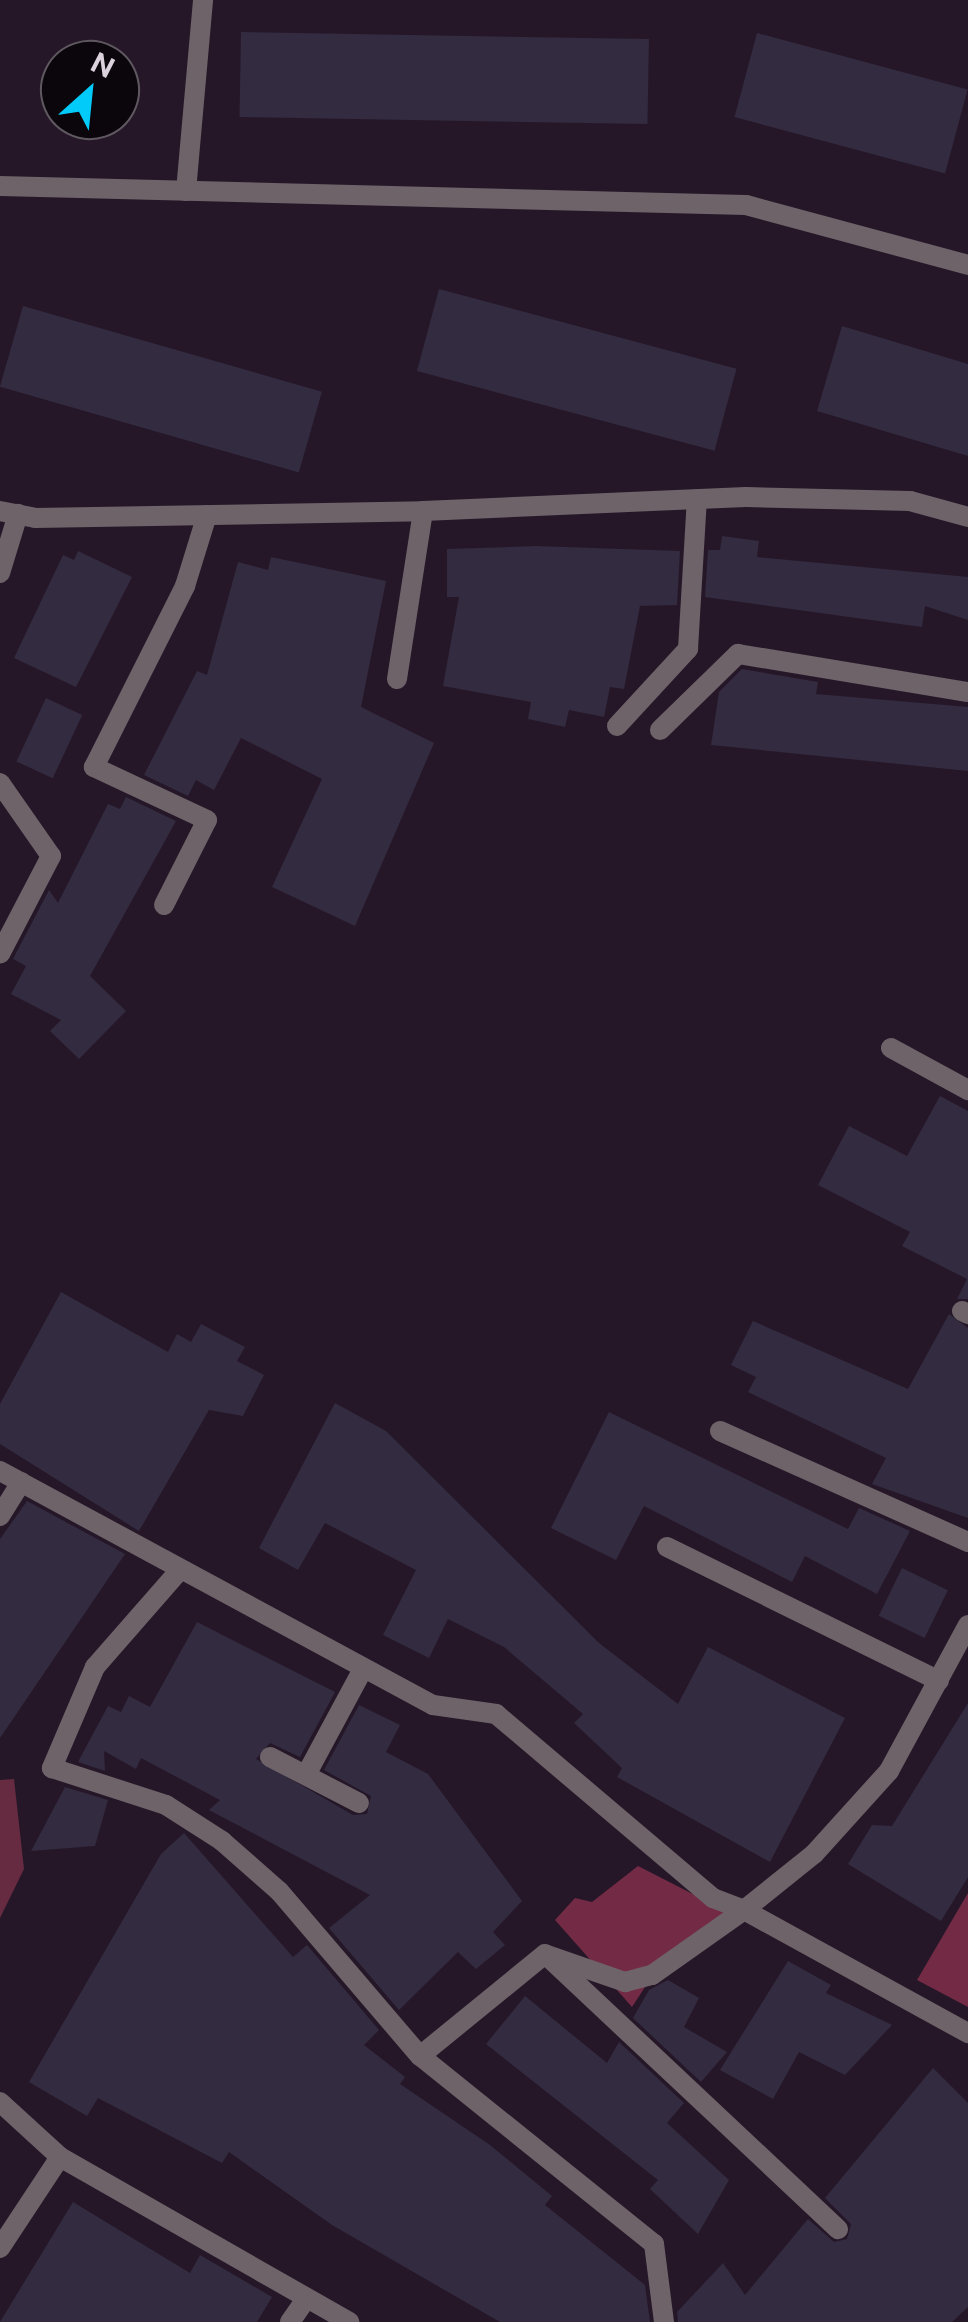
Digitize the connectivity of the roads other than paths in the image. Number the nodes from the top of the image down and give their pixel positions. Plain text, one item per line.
1 (203, 0) edge
2 (0, 186) edge
3 (186, 191) junction
4 (968, 266) edge
5 (697, 499) junction
6 (423, 511) junction
7 (9, 512) edge
8 (207, 514) junction
9 (968, 516) edge
10 (0, 573) edge
11 (396, 679) dead end
12 (968, 692) edge
13 (617, 726) dead end
14 (660, 730) dead end
15 (0, 784) edge
16 (164, 905) dead end
17 (0, 954) edge
18 (891, 1048) dead end
19 (968, 1090) edge
20 (720, 1431) dead end
21 (0, 1471) edge
22 (20, 1482) junction
23 (0, 1516) edge
24 (968, 1542) edge
25 (667, 1548) dead end
26 (179, 1571) junction
27 (968, 1625) edge
28 (363, 1669) junction
29 (938, 1682) junction
30 (270, 1757) dead end
31 (306, 1775) junction
32 (359, 1803) dead end
33 (744, 1910) junction
34 (545, 1954) junction
35 (968, 2033) edge
36 (420, 2056) junction
37 (0, 2102) edge
38 (60, 2157) junction
39 (838, 2229) dead end
40 (0, 2248) edge
41 (306, 2299) junction
42 (290, 2322) edge
43 (349, 2322) edge
44 (664, 2322) edge

1 - 3 street
2 - 3 street
3 - 4 street
5 - 6 street
5 - 9 street
5 - 13 street
6 - 8 street
6 - 11 street
7 - 8 street
7 - 10 street
8 - 16 street
12 - 14 street
15 - 17 street
18 - 19 street
20 - 24 street
21 - 22 street
22 - 23 street
22 - 26 street
25 - 29 street
26 - 28 street
26 - 36 street
27 - 29 street
28 - 31 street
28 - 33 street
29 - 33 street
30 - 31 street
31 - 32 street
33 - 34 street
33 - 35 street
34 - 36 street
34 - 39 street
36 - 44 street
37 - 38 street
38 - 40 street
38 - 41 street
41 - 42 street
41 - 43 street

